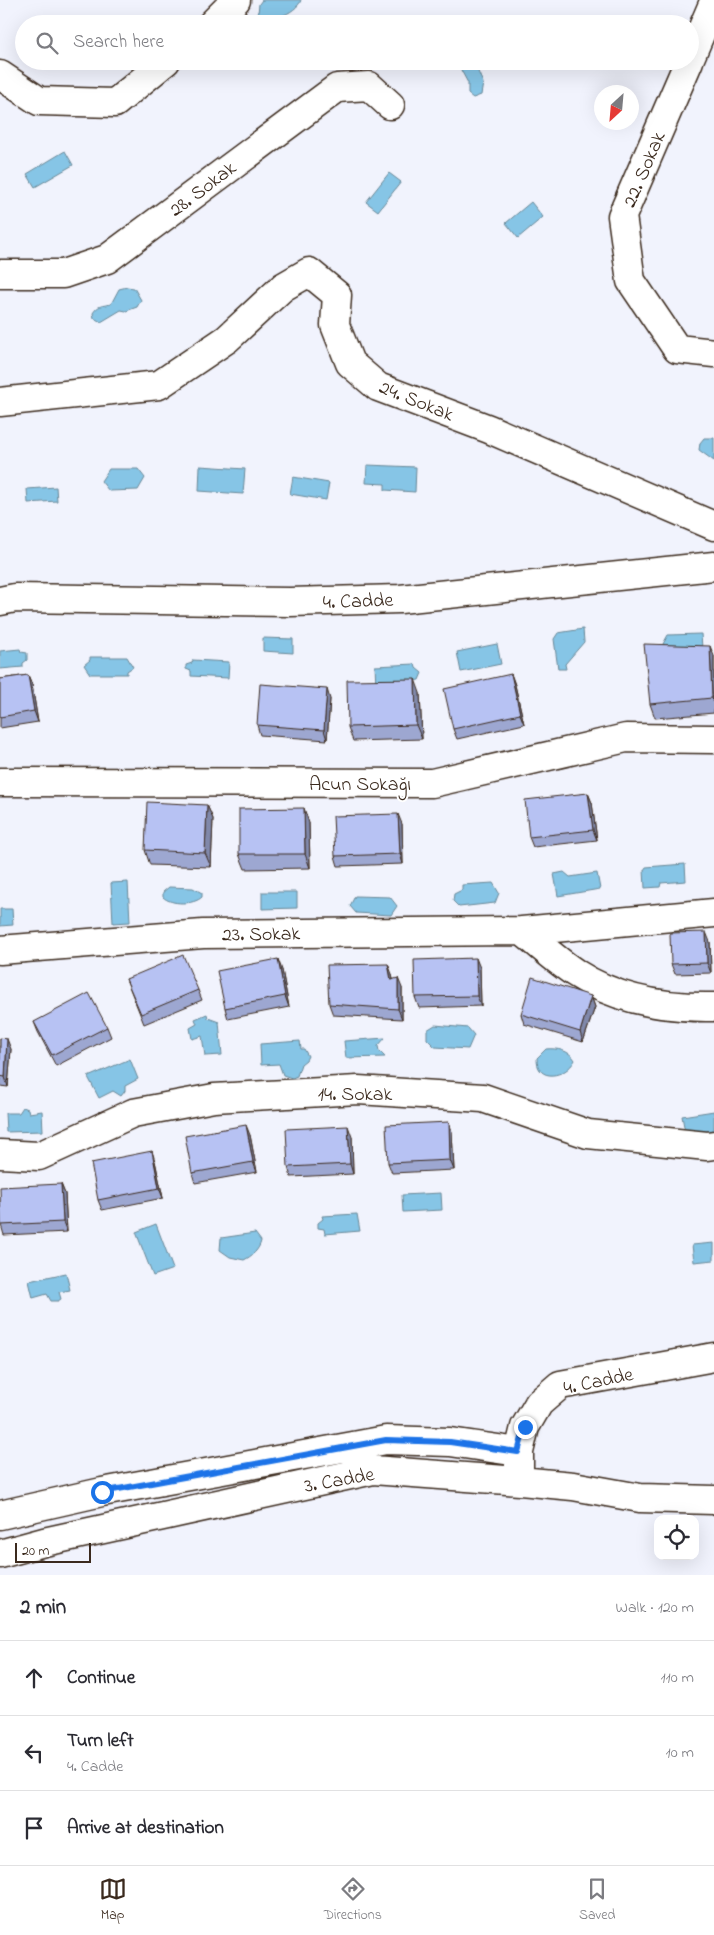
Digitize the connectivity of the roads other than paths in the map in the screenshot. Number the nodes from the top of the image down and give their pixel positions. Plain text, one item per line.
1 (236, 0) edge
2 (714, 4) edge
3 (221, 15) edge
4 (699, 39) edge
5 (155, 70) edge
6 (686, 70) edge
7 (0, 75) edge
8 (390, 104) dead end
9 (0, 274) edge
10 (714, 353) edge
11 (0, 402) edge
12 (714, 526) edge
13 (714, 566) edge
14 (0, 601) edge
15 (714, 738) edge
16 (0, 782) edge
17 (714, 913) edge
18 (522, 931) junction
19 (0, 950) edge
20 (714, 1007) edge
21 (714, 1145) edge
22 (0, 1154) edge
23 (714, 1357) edge
24 (518, 1452) junction
25 (520, 1480) junction
26 (714, 1500) edge
27 (0, 1515) edge
28 (0, 1554) edge

1 - 3 street
2 - 4 street, 22. Sokak
5 - 7 street
6 - 10 street, 22. Sokak
8 - 9 street, 28. Sokak
11 - 12 street, 24. Sokak
13 - 14 street, 4. Cadde
15 - 16 street, Acun Sokağı
17 - 18 street, 23. Sokak
18 - 19 street, 23. Sokak
18 - 20 street
21 - 22 street, 14. Sokak
23 - 24 street, 4. Cadde
24 - 25 street, 4. Cadde
24 - 27 street
25 - 26 street, 3. Cadde
25 - 28 street, 3. Cadde

